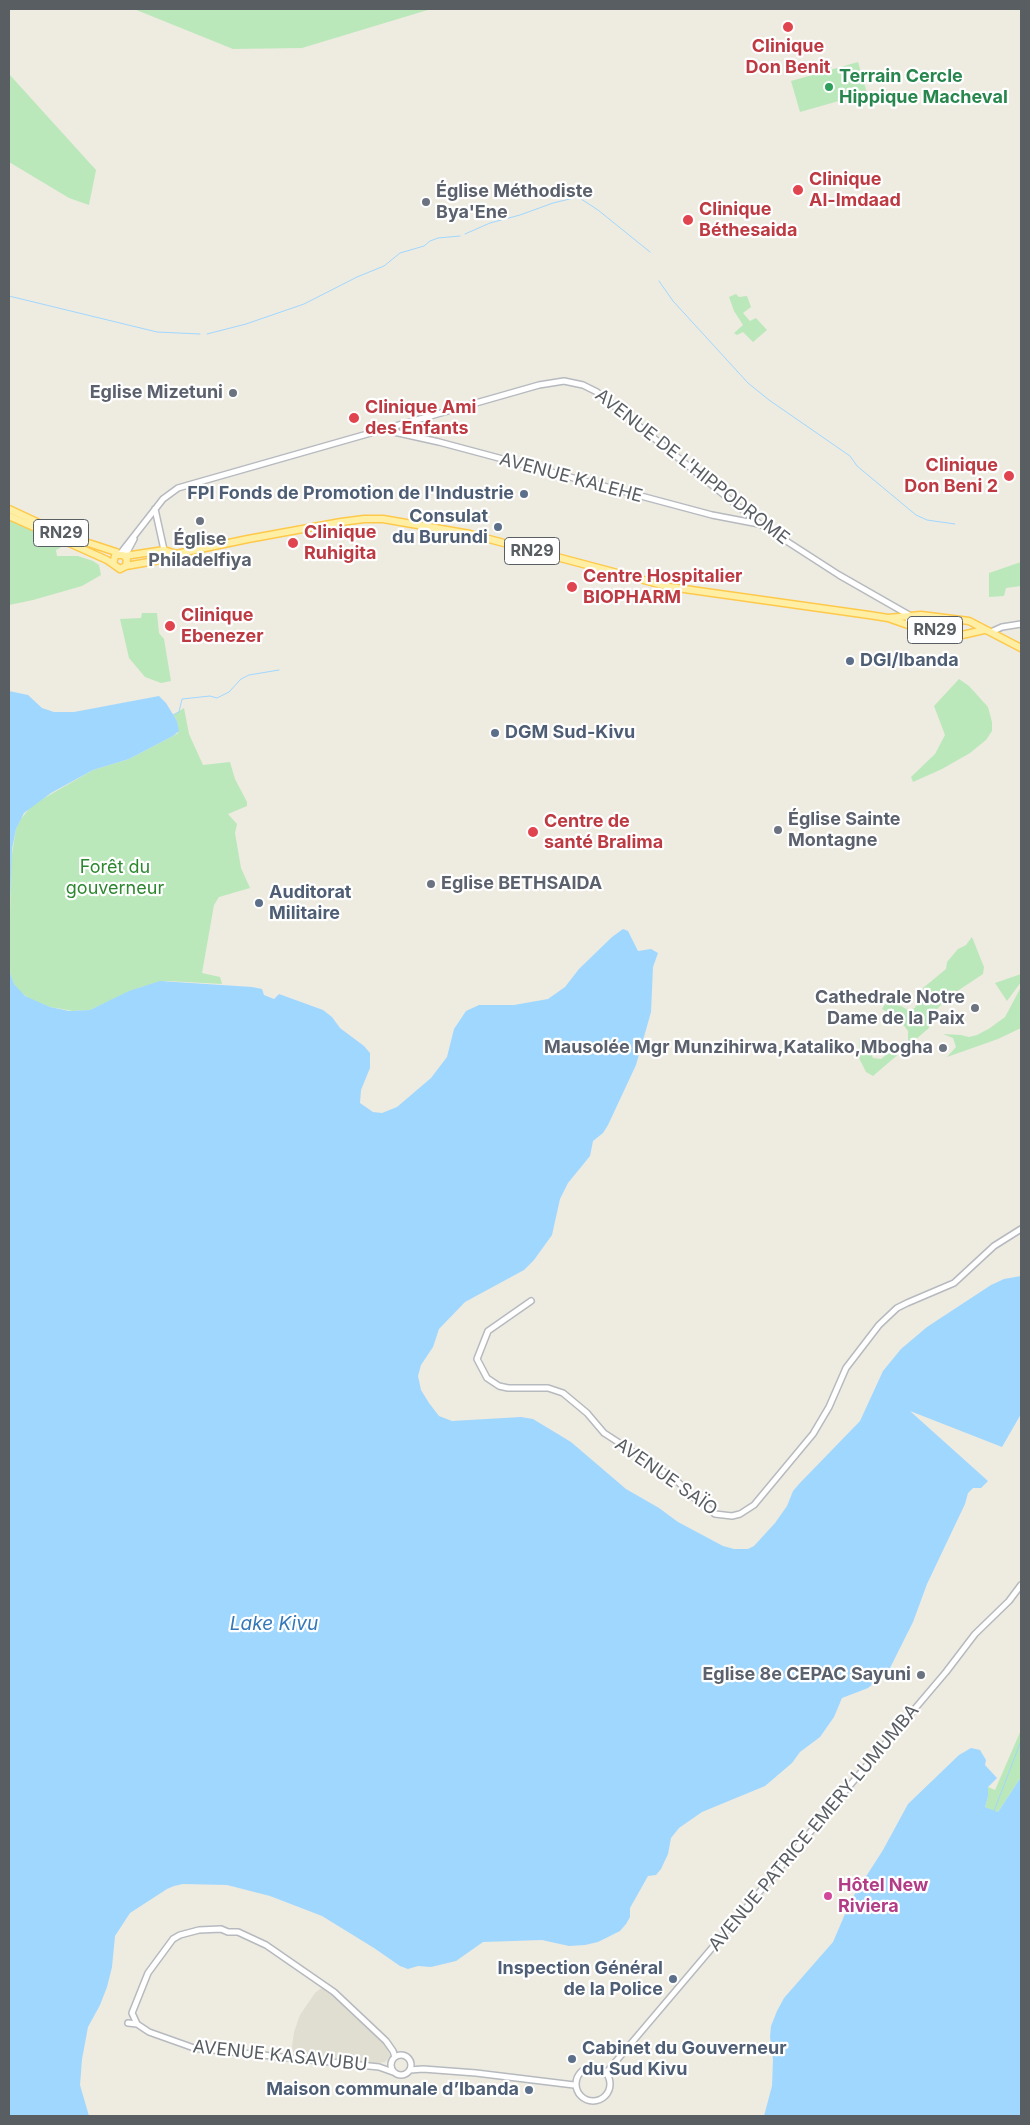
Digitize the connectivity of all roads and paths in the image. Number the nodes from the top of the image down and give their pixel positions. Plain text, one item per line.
1 (383, 429) junction
2 (9, 509) edge
3 (155, 509) junction
4 (9, 516) edge
5 (760, 524) junction
6 (65, 538) junction
7 (164, 550) junction
8 (121, 554) junction
9 (176, 554) junction
10 (166, 558) junction
11 (113, 564) junction
12 (126, 566) junction
13 (883, 601) junction
14 (909, 615) junction
15 (898, 619) junction
16 (1021, 624) edge
17 (908, 625) junction
18 (984, 630) junction
19 (991, 632) junction
20 (1021, 648) edge
21 (1021, 1229) edge
22 (531, 1301) dead end
23 (1021, 1585) edge
24 (128, 2023) dead end
25 (137, 2024) junction
26 (395, 2057) junction
27 (391, 2062) junction
28 (379, 2067) junction
29 (410, 2068) junction
30 (393, 2072) junction
31 (606, 2072) junction
32 (574, 2085) junction

1 - 3 street, AVENUE DE L'HIPPODROME
1 - 5 street, AVENUE KALEHE
1 - 5 street, AVENUE DE L'HIPPODROME
2 - 6 main road, RN29
3 - 7 street
3 - 8 street, AVENUE DE L'HIPPODROME
4 - 6 main road, RN29
5 - 13 street, AVENUE DE L'HIPPODROME
6 - 8 main road, RN29
6 - 11 main road, RN29
7 - 8 main road, RN29
7 - 9 main road, RN29
7 - 10 street
8 - 11 main road
8 - 12 main road
9 - 10 main road, RN29
9 - 15 main road, RN29
10 - 12 main road, RN29
11 - 12 main road, RN29
13 - 14 street, AVENUE DE L'HIPPODROME
13 - 15 street, AVENUE DE L'HIPPODROME
14 - 15 main road, RN29
14 - 17 street
14 - 18 main road, RN29
15 - 17 main road, RN29
16 - 19 street
17 - 18 main road, RN29
18 - 19 main road, RN29
19 - 20 main road, RN29
21 - 22 street, AVENUE SAÏO
23 - 31 street, AVENUE PATRICE EMERY LUMUMBA
24 - 25 street
25 - 26 street
25 - 28 street, AVENUE KASAVUBU
26 - 27 street
26 - 29 street
27 - 28 street
27 - 30 street
28 - 30 street
29 - 30 street
29 - 32 street
31 - 32 street
31 - 32 street

